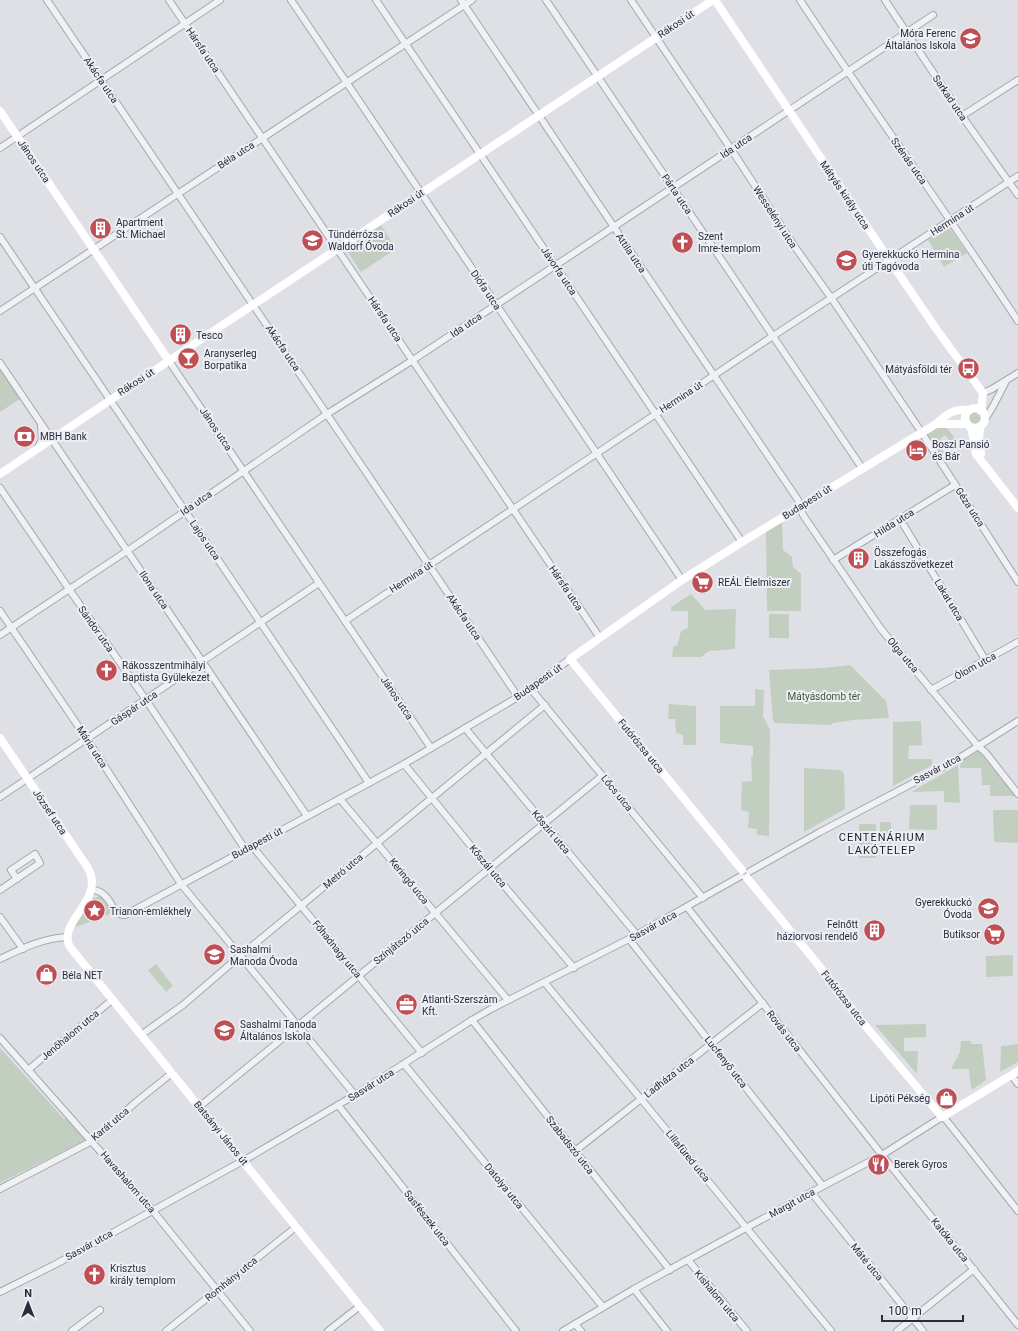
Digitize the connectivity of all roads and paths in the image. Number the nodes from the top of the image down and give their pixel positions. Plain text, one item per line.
1 (47, 0) edge
2 (169, 0) edge
3 (220, 0) edge
4 (291, 0) edge
5 (376, 0) edge
6 (472, 0) edge
7 (546, 0) edge
8 (631, 0) edge
9 (714, 0) edge
10 (800, 0) edge
11 (885, 0) edge
12 (463, 2) edge
13 (933, 15) dead end
14 (185, 24) junction
15 (906, 32) junction
16 (656, 38) junction
17 (406, 44) junction
18 (847, 72) junction
19 (598, 77) junction
20 (102, 80) junction
21 (1018, 80) edge
22 (346, 82) junction
23 (0, 111) edge
24 (789, 111) junction
25 (539, 116) junction
26 (962, 116) junction
27 (17, 136) junction
28 (262, 138) junction
29 (0, 148) edge
30 (732, 149) junction
31 (481, 154) junction
32 (1018, 176) edge
33 (1009, 182) junction
34 (673, 188) junction
35 (178, 193) junction
36 (422, 193) junction
37 (1018, 195) edge
38 (950, 221) junction
39 (613, 227) junction
40 (0, 237) edge
41 (94, 248) junction
42 (338, 249) junction
43 (890, 261) junction
44 (555, 266) junction
45 (35, 288) junction
46 (832, 299) junction
47 (253, 304) junction
48 (496, 305) junction
49 (0, 311) edge
50 (1018, 321) edge
51 (773, 336) junction
52 (413, 360) junction
53 (169, 361) junction
54 (0, 363) edge
55 (1018, 373) edge
56 (714, 376) junction
57 (1006, 380) junction
58 (980, 391) junction
59 (111, 399) junction
60 (978, 412) junction
61 (327, 414) junction
62 (655, 414) junction
63 (41, 422) junction
64 (936, 424) junction
65 (969, 426) junction
66 (980, 427) junction
67 (921, 432) junction
68 (52, 439) junction
69 (36, 450) junction
70 (597, 454) junction
71 (979, 459) junction
72 (862, 468) junction
73 (243, 470) junction
74 (0, 474) edge
75 (955, 485) junction
76 (0, 488) edge
77 (800, 507) junction
78 (1018, 508) edge
79 (185, 510) junction
80 (513, 510) junction
81 (900, 519) junction
82 (742, 542) junction
83 (127, 550) junction
84 (833, 560) junction
85 (429, 565) junction
86 (682, 580) junction
87 (1018, 582) edge
88 (319, 583) junction
89 (68, 589) junction
90 (0, 611) edge
91 (344, 621) junction
92 (261, 622) junction
93 (11, 627) junction
94 (0, 634) edge
95 (600, 638) junction
96 (1018, 642) edge
97 (570, 659) junction
98 (986, 661) junction
99 (202, 662) junction
100 (531, 689) junction
101 (931, 690) junction
102 (518, 697) junction
103 (146, 700) junction
104 (545, 705) junction
105 (1018, 721) edge
106 (465, 728) junction
107 (0, 738) edge
108 (87, 740) junction
109 (978, 746) junction
110 (431, 748) junction
111 (486, 752) junction
112 (404, 764) junction
113 (602, 776) junction
114 (28, 779) junction
115 (370, 783) junction
116 (1018, 794) edge
117 (0, 797) edge
118 (432, 798) junction
119 (340, 799) junction
120 (307, 816) junction
121 (544, 824) junction
122 (377, 842) junction
123 (252, 846) junction
124 (246, 850) junction
125 (489, 868) junction
126 (745, 874) junction
127 (17, 879) junction
128 (181, 884) junction
129 (0, 890) edge
130 (91, 890) junction
131 (703, 898) junction
132 (301, 906) junction
133 (687, 906) junction
134 (435, 913) junction
135 (0, 917) edge
136 (67, 935) junction
137 (637, 935) junction
138 (629, 939) junction
139 (23, 949) junction
140 (241, 955) junction
141 (0, 959) edge
142 (574, 968) junction
143 (358, 976) junction
144 (545, 983) junction
145 (112, 1000) junction
146 (508, 1000) junction
147 (763, 1003) junction
148 (472, 1020) junction
149 (298, 1025) junction
150 (141, 1035) junction
151 (0, 1038) edge
152 (711, 1044) junction
153 (422, 1052) junction
154 (404, 1064) junction
155 (28, 1070) junction
156 (172, 1073) junction
157 (1015, 1073) edge
158 (1018, 1084) edge
159 (355, 1095) junction
160 (641, 1099) junction
161 (338, 1105) junction
162 (199, 1107) junction
163 (943, 1116) junction
164 (92, 1141) junction
165 (575, 1151) junction
166 (882, 1155) junction
167 (243, 1160) junction
168 (823, 1186) junction
169 (0, 1189) edge
170 (811, 1192) junction
171 (153, 1211) junction
172 (1018, 1211) edge
173 (296, 1227) junction
174 (746, 1228) junction
175 (688, 1260) junction
176 (974, 1269) junction
177 (670, 1270) junction
178 (634, 1289) junction
179 (217, 1291) junction
180 (0, 1292) edge
181 (360, 1306) junction
182 (603, 1308) junction
183 (100, 1310) dead end
184 (913, 1318) junction
185 (575, 1324) junction
186 (1018, 1325) edge
187 (72, 1331) edge
188 (166, 1331) edge
189 (250, 1331) edge
190 (328, 1331) edge
191 (380, 1331) edge
192 (516, 1331) edge
193 (563, 1331) edge
194 (581, 1331) edge
195 (667, 1331) edge
196 (747, 1331) edge
197 (830, 1331) edge
198 (897, 1331) edge
199 (923, 1331) edge

1 - 20 street, Akácfa utca
2 - 14 street, Hársfa utca
3 - 14 street
4 - 22 street, Diófa utca
5 - 17 street, Jávorfa utca
6 - 12 street, Béla utca
7 - 19 street, Párta utca
8 - 16 street, Wesselényi utca
9 - 16 street, Rákosi út
9 - 24 street, Mátyás király utca
10 - 18 street, Szénás utca
11 - 15 street, Sarkad utca
12 - 17 street, Béla utca
12 - 25 street, Attila utca
13 - 15 street, Ida utca
14 - 20 street
14 - 28 street, Hársfa utca
15 - 18 street, Ida utca
15 - 26 street, Sarkad utca
16 - 19 street, Rákosi út
16 - 30 street, Wesselényi utca
17 - 22 street, Béla utca
17 - 31 street, Jávorfa utca
18 - 24 street, Ida utca
18 - 38 street, Szénás utca
19 - 25 street, Rákosi út
19 - 34 street, Párta utca
20 - 27 street
20 - 35 street, Akácfa utca
21 - 26 street
22 - 28 street, Béla utca
22 - 36 street, Diófa utca
23 - 27 street, János utca
24 - 30 street, Ida utca
24 - 43 street, Mátyás király utca
25 - 31 street, Rákosi út
25 - 39 street, Attila utca
26 - 33 street, Sarkad utca
27 - 29 street
27 - 41 street, János utca
28 - 35 street, Béla utca
28 - 42 street, Hársfa utca
30 - 34 street, Ida utca
30 - 46 street, Wesselényi utca
31 - 36 street, Rákosi út
31 - 44 street, Jávorfa utca
32 - 33 street, Hermina út
33 - 37 street, Sarkad utca
33 - 38 street, Hermina út
34 - 39 street, Ida utca
34 - 51 street, Párta utca
35 - 41 street, Béla utca
35 - 47 street, Akácfa utca
36 - 42 street, Rákosi út
36 - 48 street, Diófa utca
38 - 43 street, Hermina út
38 - 50 street, Szénás utca
39 - 44 street, Ida utca
39 - 56 street, Attila utca
40 - 45 street, Lajos utca
41 - 45 street, Béla utca
41 - 53 street, János utca
42 - 47 street, Rákosi út
42 - 52 street, Hársfa utca
43 - 46 street, Hermina út
43 - 58 street, Mátyás király utca
44 - 48 street, Ida utca
44 - 62 street, Jávorfa utca
45 - 49 street, Béla utca
45 - 59 street, Lajos utca
46 - 51 street, Hermina út
46 - 67 street, Wesselényi utca
47 - 53 street, Rákosi út
47 - 61 street, Akácfa utca
48 - 52 street, Ida utca
48 - 70 street, Diófa utca
51 - 56 street, Hermina út
51 - 72 street, Párta utca
52 - 61 street, Ida utca
52 - 80 street, Hársfa utca
53 - 59 street, Rákosi út
53 - 73 street, János utca
54 - 63 street, Ilona utca
55 - 57 street
56 - 62 street, Hermina út
56 - 77 street, Attila utca
57 - 58 street
57 - 60 street
58 - 60 street
59 - 68 street, Rákosi út
59 - 79 street, Lajos utca
60 - 64 street, Budapesti út
60 - 65 street
60 - 66 street
61 - 73 street, Ida utca
61 - 85 street, Akácfa utca
62 - 70 street, Hermina út
62 - 82 street, Jávorfa utca
63 - 68 street, Ilona utca
63 - 69 street
64 - 65 street, Budapesti út
64 - 67 street, Budapesti út
65 - 66 street
65 - 71 street
66 - 71 street
67 - 72 street, Budapesti út
67 - 75 street, Géza utca
68 - 69 street, Rákosi út
68 - 83 street, Ilona utca
69 - 74 street, Rákosi út
70 - 80 street, Hermina út
70 - 86 street, Diófa utca
71 - 78 street
72 - 77 street, Budapesti út
73 - 79 street, Ida utca
73 - 88 street, János utca
75 - 81 street, Hilda utca
75 - 87 street, Géza utca
76 - 89 street, Sándor utca
77 - 82 street, Budapesti út
77 - 84 street, Olga utca
79 - 83 street, Ida utca
79 - 92 street, Lajos utca
80 - 85 street, Hermina út
80 - 95 street, Hársfa utca
81 - 84 street, Hilda utca
81 - 98 street, Lakat utca
82 - 86 street, Budapesti út
83 - 89 street, Ida utca
83 - 99 street, Ilona utca
84 - 101 street, Olga utca
85 - 91 street, Hermina út
85 - 102 street, Akácfa utca
86 - 95 street, Budapesti út
88 - 91 street, János utca
88 - 92 street, Gáspár utca
89 - 93 street, Ida utca
89 - 103 street, Sándor utca
90 - 93 street, Mária utca
91 - 110 street, János utca
92 - 99 street, Gáspár utca
92 - 115 street, Lajos utca
93 - 94 street, Ida utca
93 - 108 street, Mária utca
95 - 97 street, Budapesti út
96 - 98 street, Ólom utca
97 - 100 street, Budapesti út
97 - 126 street, Futórózsa utca
98 - 101 street, Ólom utca
99 - 103 street, Gáspár utca
99 - 120 street, Ilona utca
100 - 102 street, Budapesti út
100 - 104 street, Lőcs utca
101 - 109 street, Olga utca
102 - 106 street, Budapesti út
103 - 108 street, Gáspár utca
103 - 124 street, Sándor utca
104 - 111 street, Metró utca
104 - 113 street, Lőcs utca
105 - 109 street, Sasvár utca
106 - 110 street, Budapesti út
106 - 111 street, Kőszirt utca
107 - 114 street, József utca
108 - 114 street, Gáspár utca
108 - 128 street, Mária utca
109 - 116 street, Olga utca
109 - 126 street, Sasvár utca
110 - 112 street, Budapesti út
111 - 118 street, Metró utca
111 - 121 street, Kőszirt utca
112 - 115 street, Budapesti út
112 - 118 street, Kőszál utca
113 - 121 street, Színjátszó utca
113 - 131 street, Lőcs utca
114 - 117 street, Gáspár utca
114 - 130 street, József utca
115 - 119 street, Budapesti út
118 - 122 street, Metró utca
118 - 125 street, Kőszál utca
119 - 120 street, Budapesti út
119 - 122 street, Keringő utca
120 - 123 street, Budapesti út
121 - 125 street, Színjátszó utca
121 - 137 street, Kőszirt utca
122 - 132 street, Metró utca
122 - 134 street, Keringő utca
123 - 124 street, Budapesti út
123 - 132 street, Főhadnagy utca
124 - 128 street, Budapesti út
125 - 134 street, Színjátszó utca
125 - 142 street, Kőszál utca
126 - 131 street, Sasvár utca
126 - 163 street, Futórózsa utca
127 - 127 street
127 - 129 street
128 - 130 street, Budapesti út
128 - 140 street, Mária utca
130 - 136 street
131 - 133 street, Sasvár utca
132 - 140 street, Metró utca
132 - 143 street, Főhadnagy utca
133 - 137 street, Sasvár utca
133 - 147 street, Rovás utca
134 - 143 street, Színjátszó utca
134 - 146 street, Keringő utca
135 - 139 street
136 - 139 street
136 - 145 street, Batsányi János út
137 - 138 street, Sasvár utca
138 - 142 street, Sasvár utca
138 - 152 street, Lucfenyő utca
139 - 141 street
140 - 149 street, Mária utca
140 - 150 street, Metró utca
142 - 144 street, Sasvár utca
143 - 149 street, Színjátszó utca
143 - 153 street, Főhadnagy utca
144 - 146 street, Sasvár utca
144 - 160 street, Lillafüred utca
145 - 150 street, Batsányi János út
145 - 155 street, Jenőhalom utca
146 - 148 street, Sasvár utca
147 - 152 street, Ladháza utca
147 - 166 street, Rovás utca
148 - 153 street, Sasvár utca
148 - 165 street, Szabadszó utca
149 - 159 street, Mária utca
149 - 162 street, Színjátszó utca
150 - 156 street, Batsányi János út
151 - 155 street, Havashalom utca
152 - 160 street, Ladháza utca
152 - 168 street, Lucfenyő utca
153 - 154 street, Sasvár utca
154 - 159 street, Sasvár utca
154 - 182 street, Datolya utca
155 - 164 street, Havashalom utca
156 - 162 street, Batsányi János út
156 - 164 street, Karát utca
157 - 158 street
157 - 163 street, Margit utca
159 - 161 street, Sasvár utca
160 - 165 street, Ladháza utca
160 - 174 street, Lillafüred utca
161 - 167 street, Sasvár utca
161 - 192 street, Sasfészek utca
162 - 167 street, Batsányi János út
163 - 166 street, Margit utca
163 - 172 street, Futórózsa utca
164 - 169 street, Karát utca
164 - 171 street, Havashalom utca
165 - 177 street, Szabadszó utca
166 - 168 street, Margit utca
166 - 176 street, Katóka utca
167 - 171 street, Sasvár utca
167 - 173 street, Batsányi János út
168 - 170 street, Margit utca
170 - 174 street, Margit utca
170 - 184 street, Máté utca
171 - 179 street, Havashalom utca
171 - 180 street, Sasvár utca
173 - 179 street, Romhány utca
173 - 181 street, Batsányi János út
174 - 175 street, Margit utca
174 - 197 street, Lillafüred utca
175 - 177 street, Margit utca
175 - 196 street, Kishalom utca
176 - 184 street
176 - 186 street, Katóka utca
177 - 178 street, Margit utca
178 - 182 street, Margit utca
178 - 195 street
179 - 188 street, Romhány utca
179 - 189 street, Havashalom utca
181 - 190 street
181 - 191 street, Batsányi János út
182 - 185 street, Margit utca
183 - 187 street
184 - 198 street
184 - 199 street, Máté utca
185 - 193 street, Margit utca
185 - 194 street

